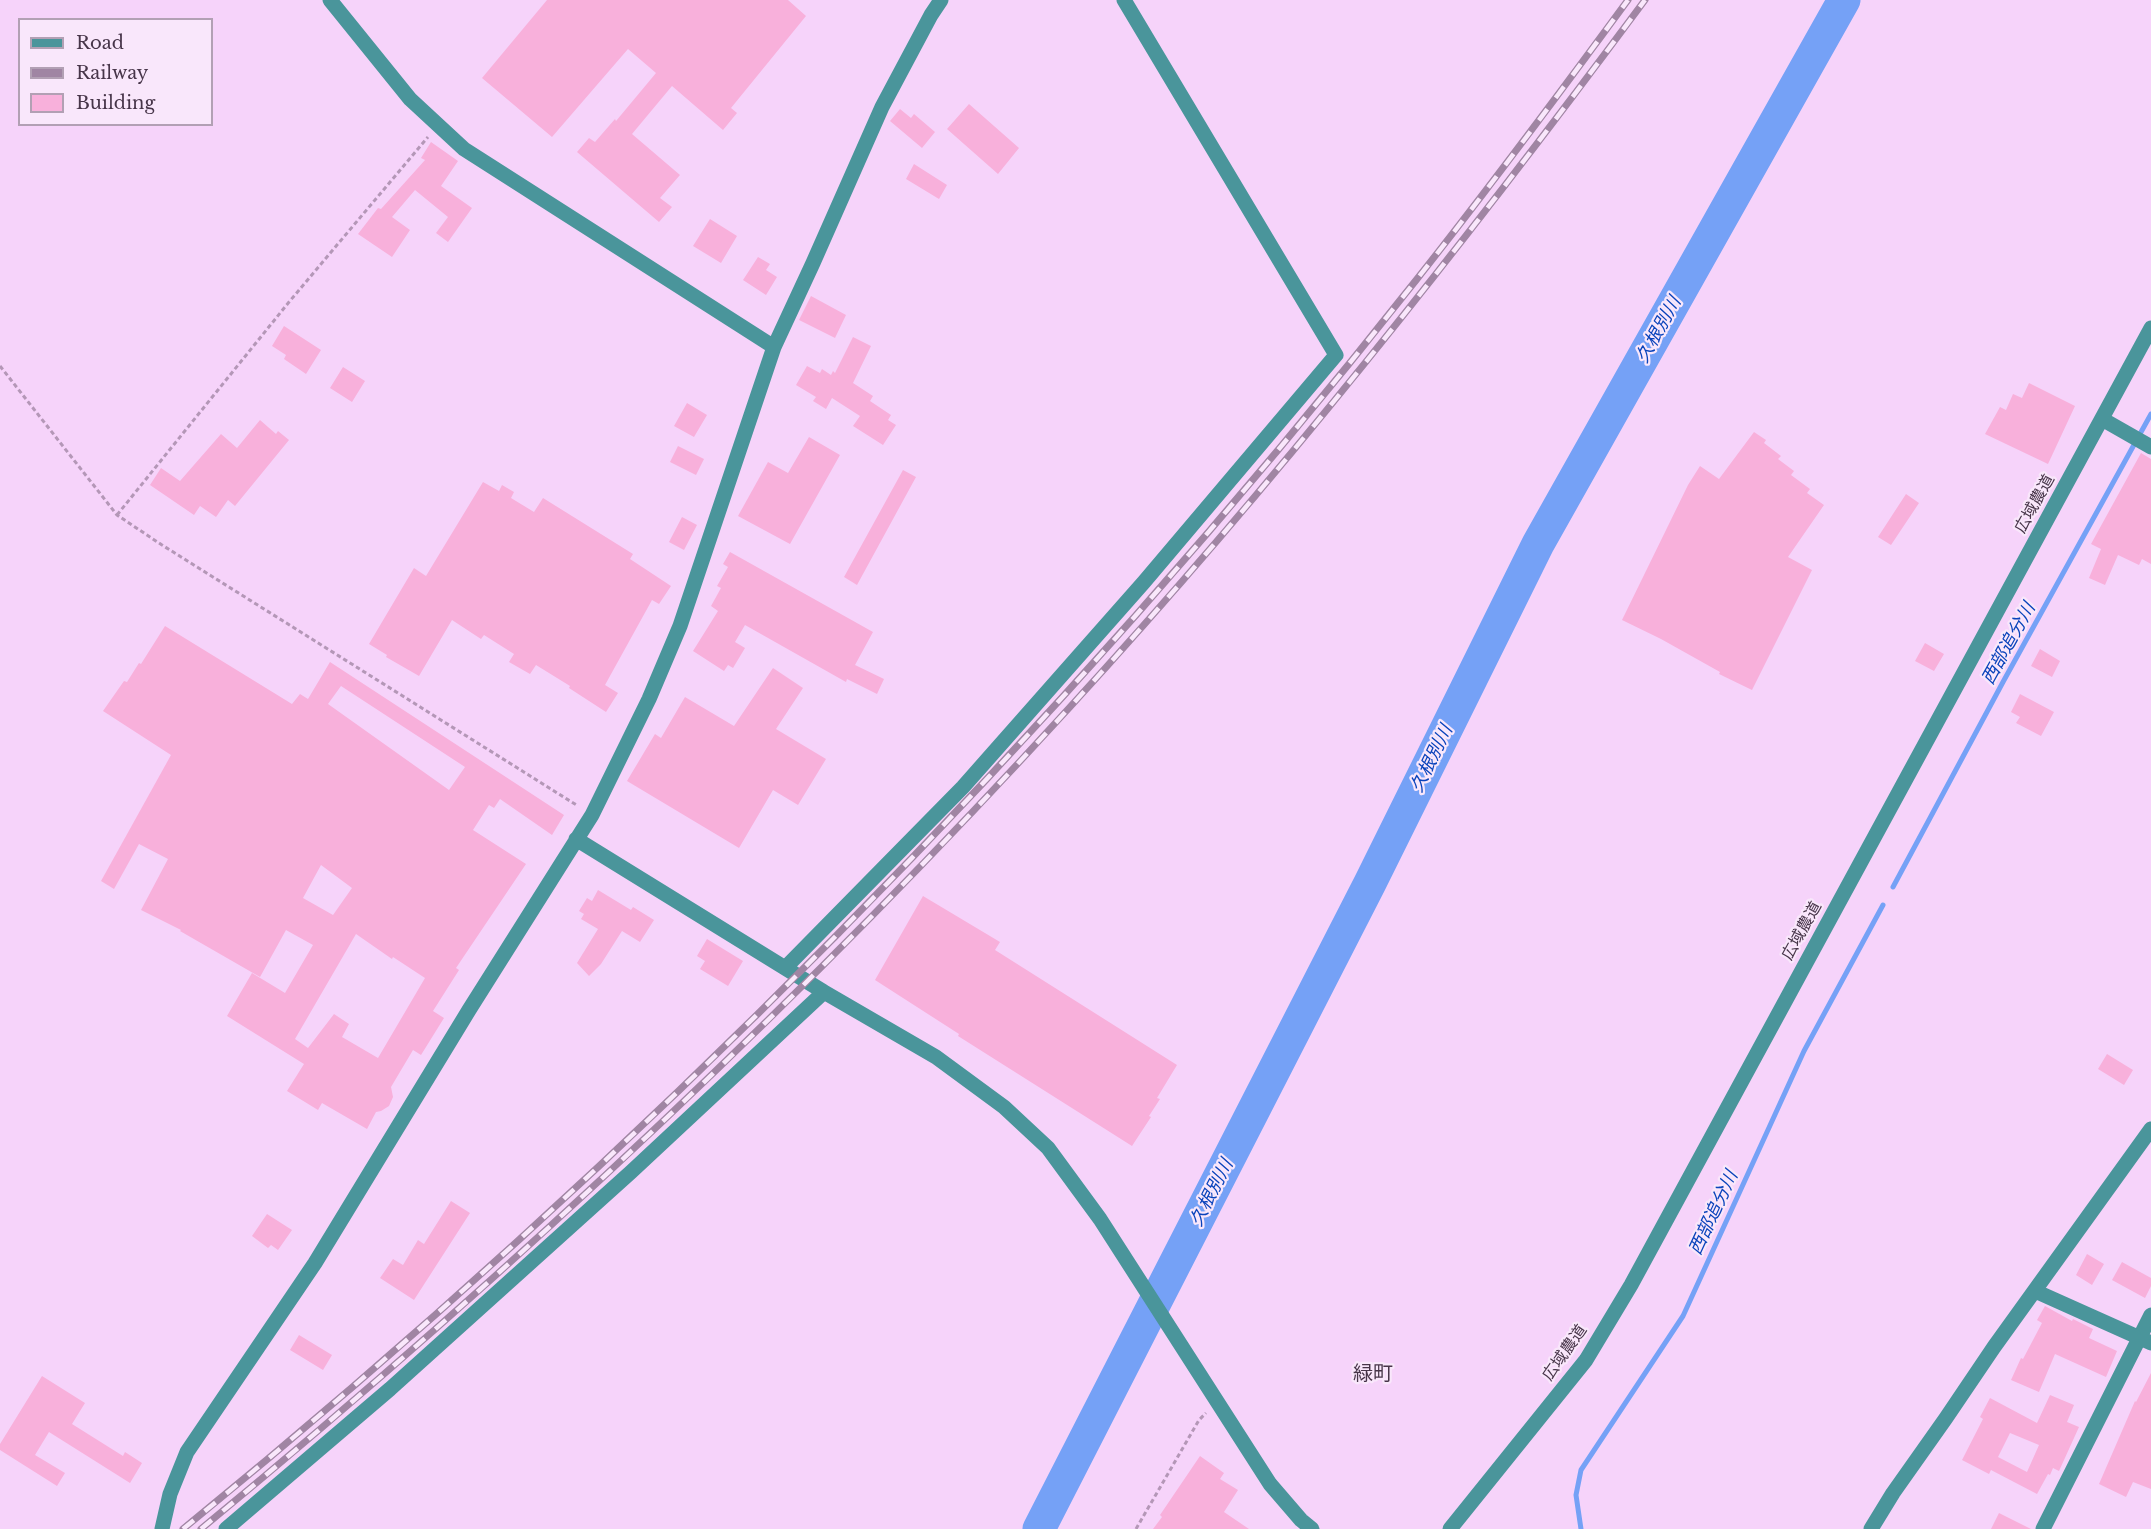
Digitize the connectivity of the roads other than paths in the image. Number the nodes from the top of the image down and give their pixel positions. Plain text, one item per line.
1 (330, 0) edge
2 (941, 0) edge
3 (1124, 0) edge
4 (2151, 328) edge
5 (774, 347) junction
6 (2102, 419) junction
7 (2142, 441) edge
8 (576, 839) junction
9 (785, 968) junction
10 (824, 992) junction
11 (2151, 1129) edge
12 (2036, 1291) junction
13 (2151, 1315) edge
14 (2145, 1340) edge
15 (162, 1529) edge
16 (226, 1529) edge
17 (1312, 1529) edge
18 (1450, 1529) edge
19 (1871, 1529) edge
20 (2043, 1529) edge

1 - 5 street
2 - 5 street
3 - 9 street
4 - 6 street, 広域農道
5 - 8 street
6 - 7 street
6 - 18 street, 広域農道
8 - 9 street
8 - 15 street
9 - 10 street
10 - 16 street
10 - 17 street
11 - 12 street
12 - 14 street
12 - 19 street
13 - 14 street
14 - 20 street

